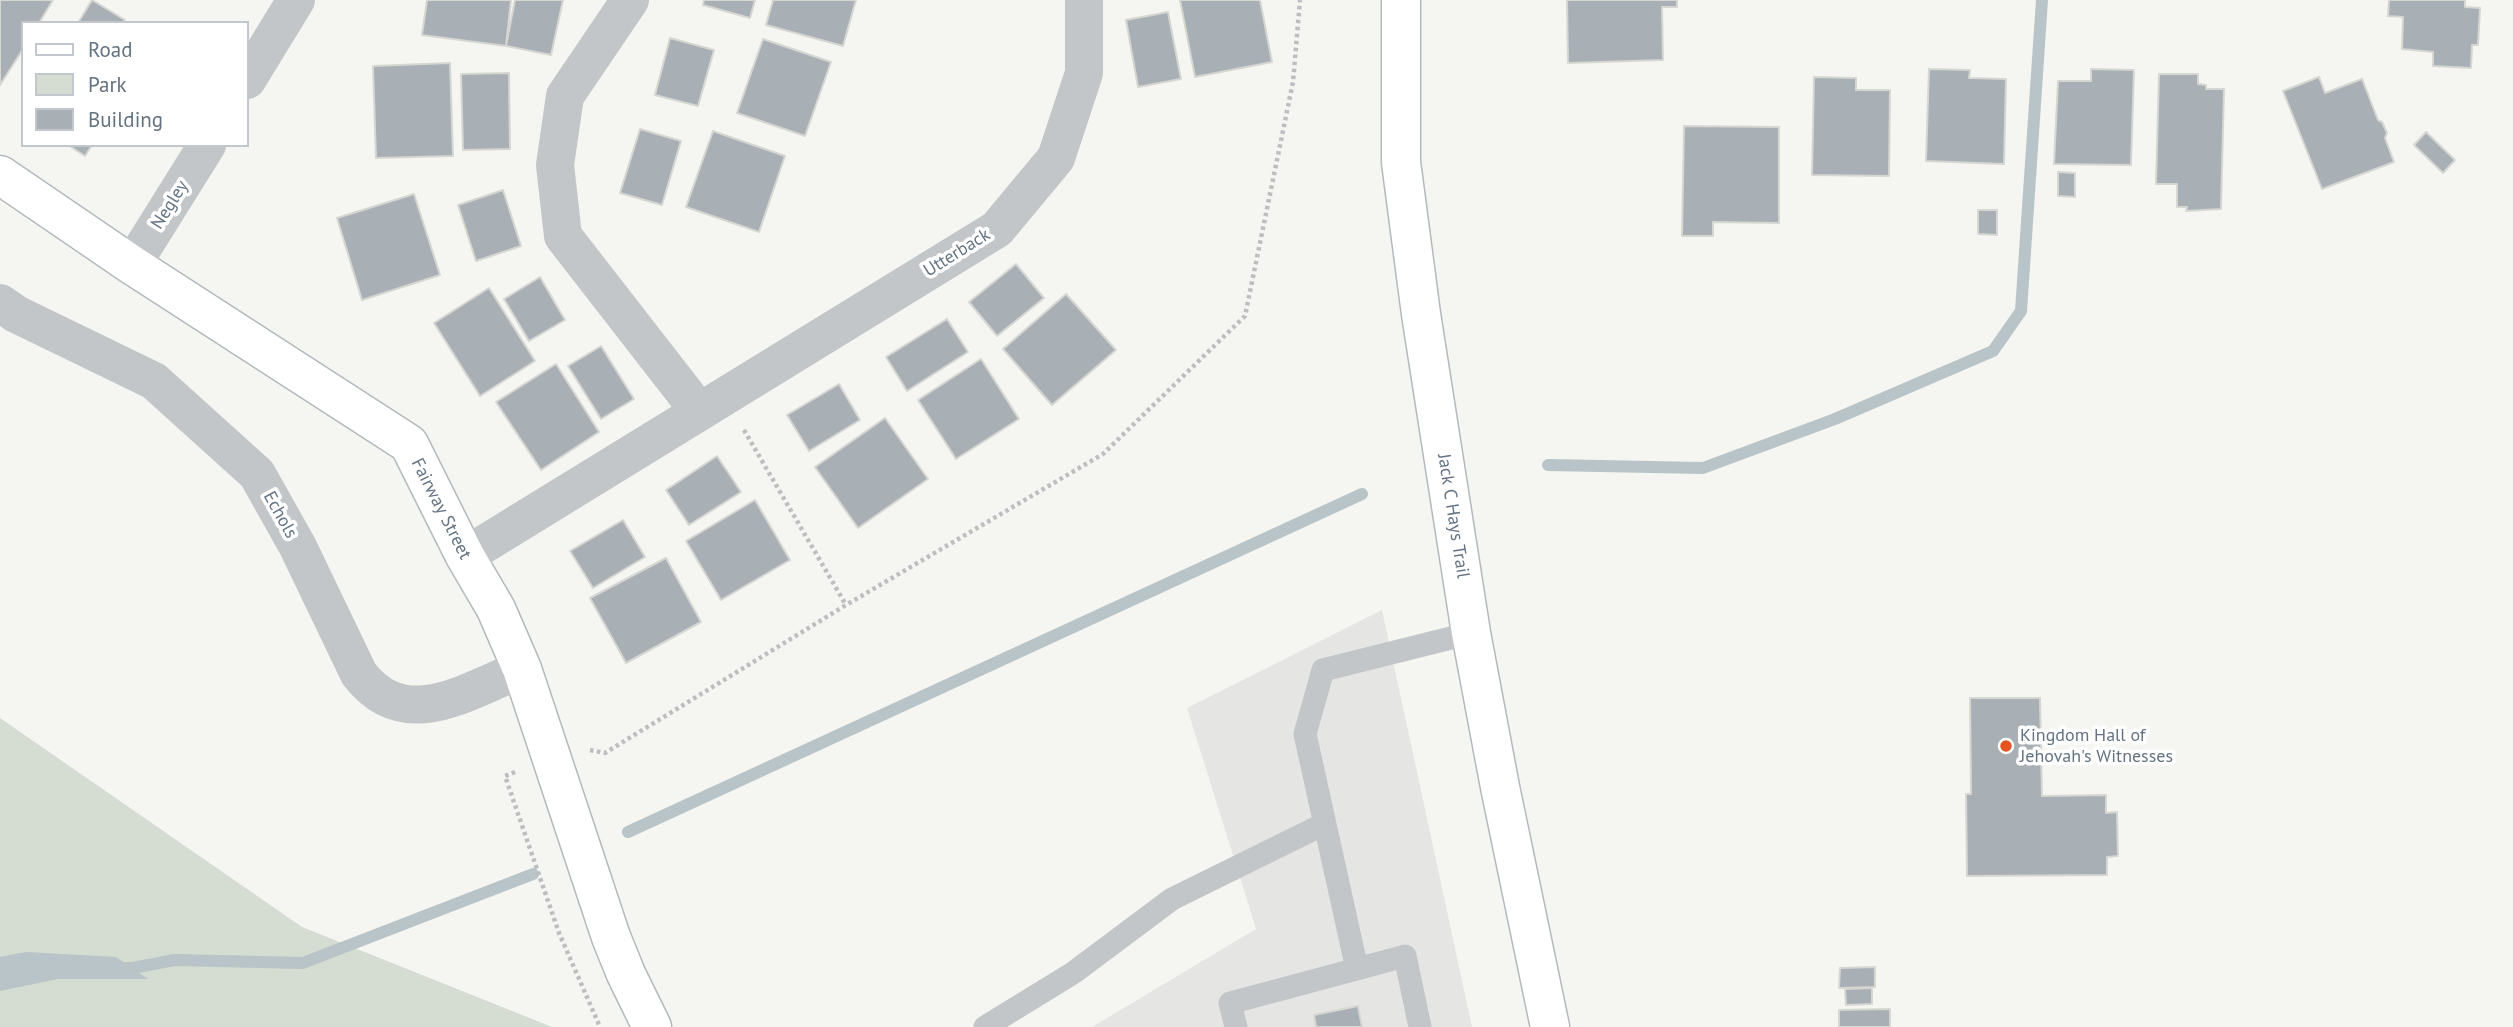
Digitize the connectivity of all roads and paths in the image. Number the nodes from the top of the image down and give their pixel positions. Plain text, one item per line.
1 (296, 0) edge
2 (630, 0) edge
3 (1084, 0) edge
4 (1300, 0) edge
5 (1401, 0) edge
6 (248, 78) edge
7 (205, 147) edge
8 (0, 176) edge
9 (132, 265) junction
10 (0, 303) edge
11 (712, 403) junction
12 (465, 556) junction
13 (846, 605) junction
14 (1471, 633) junction
15 (522, 669) junction
16 (552, 760) junction
17 (1324, 824) junction
18 (1357, 969) junction
19 (600, 1027) edge
20 (652, 1027) edge
21 (985, 1027) edge
22 (1236, 1027) edge
23 (1420, 1027) edge
24 (1550, 1027) edge

1 - 6 street
2 - 11 street
3 - 11 street, Utterback
4 - 13 path
5 - 14 street, Jack C Hays Trail
7 - 9 street, Negley
8 - 9 street, Fairway Street
9 - 12 street, Fairway Street
10 - 15 street, Echols
11 - 12 street, Utterback
11 - 13 path
12 - 15 street, Fairway Street
13 - 16 path
14 - 17 lane
14 - 24 street, Jack C Hays Trail
15 - 16 street, Fairway Street
16 - 19 path
16 - 20 street, Fairway Street
17 - 18 lane
17 - 21 lane
18 - 22 lane
18 - 23 lane

